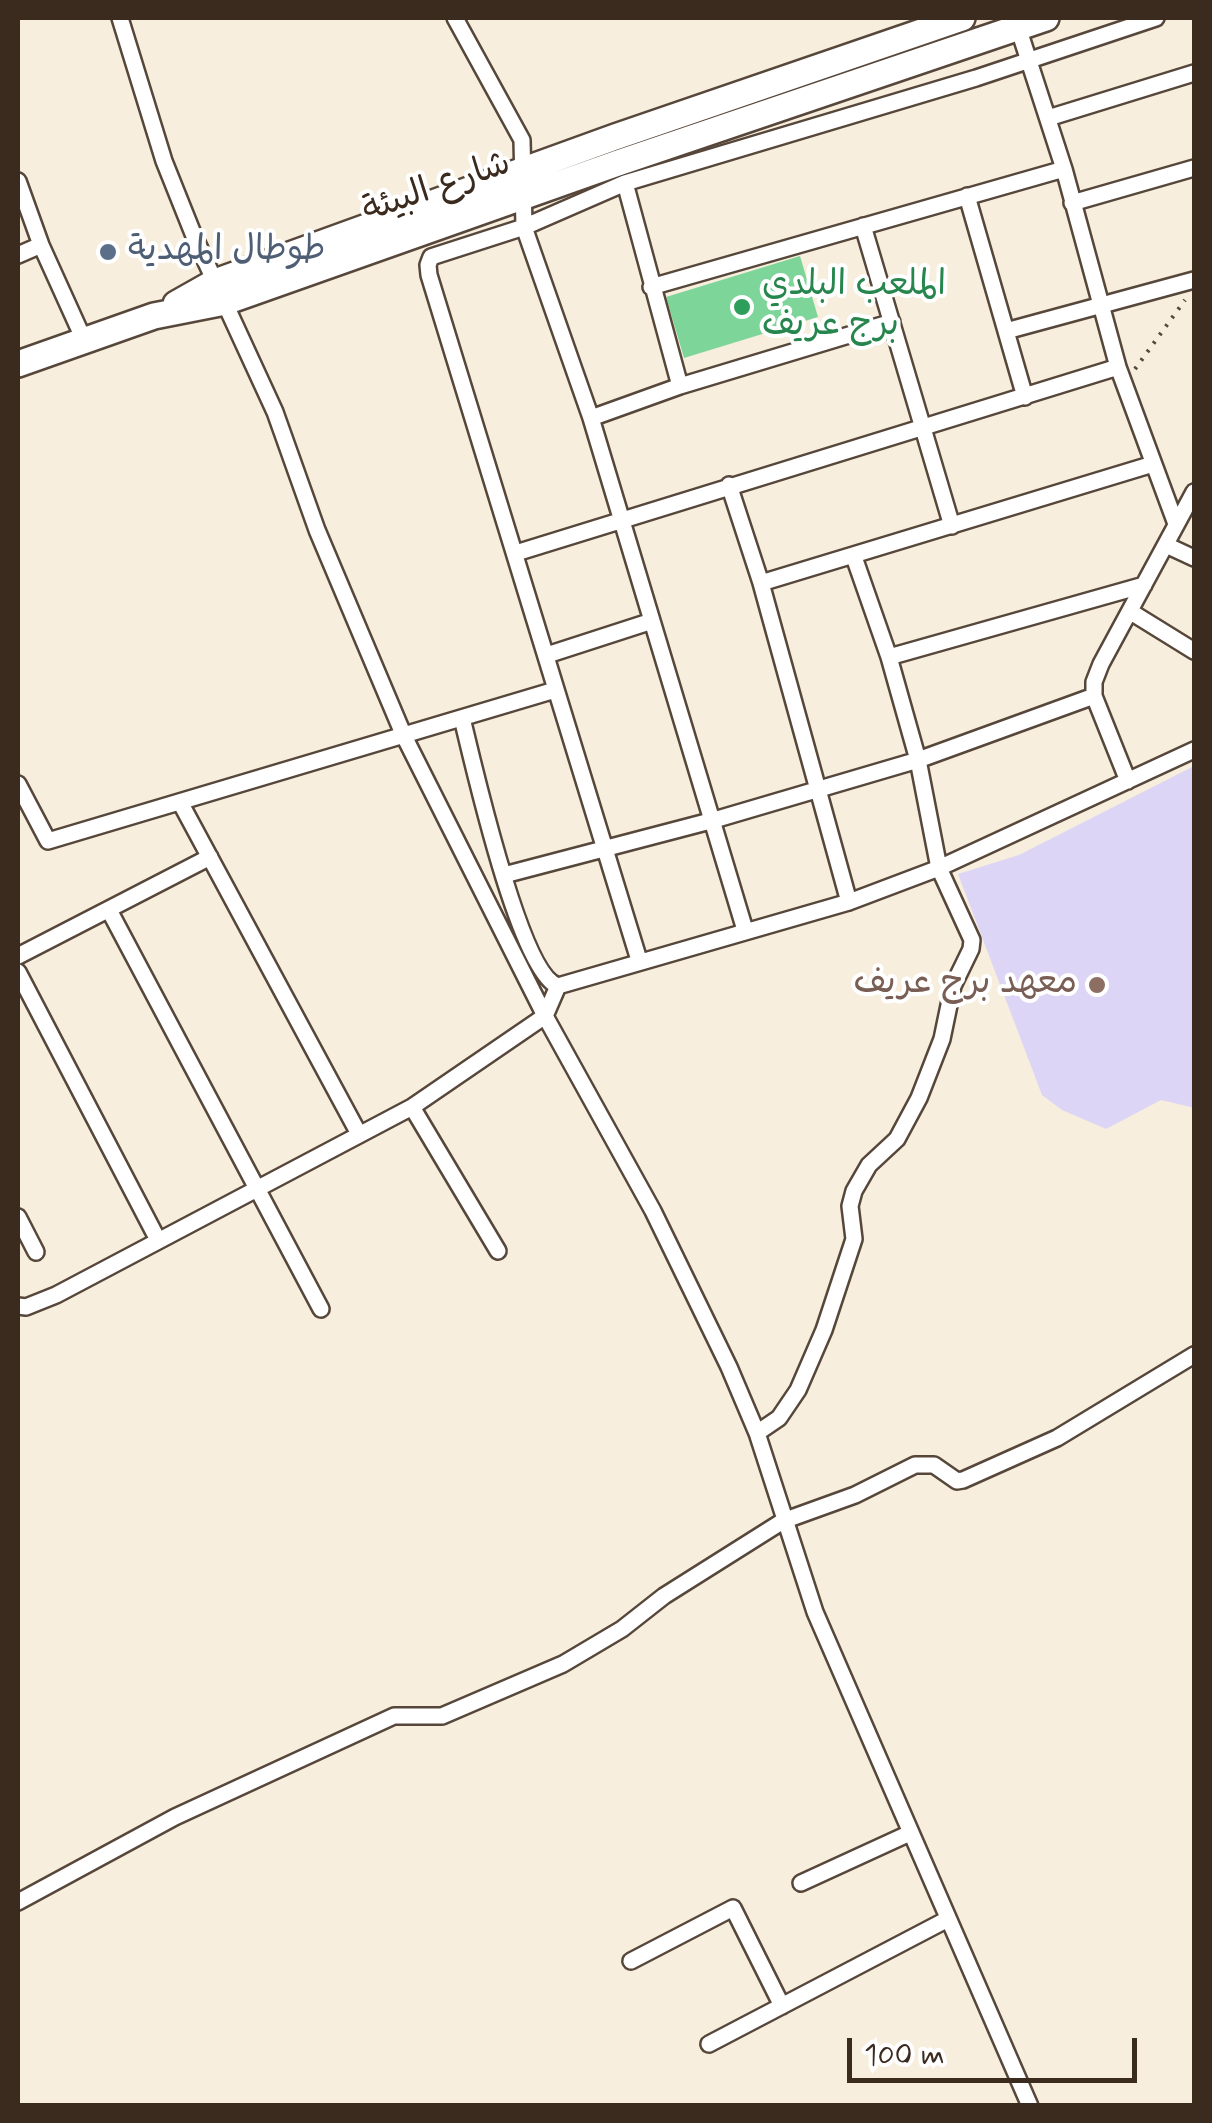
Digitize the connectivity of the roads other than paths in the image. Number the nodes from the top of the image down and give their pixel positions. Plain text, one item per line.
1 (120, 18) edge
2 (455, 18) edge
3 (962, 18) edge
4 (1046, 18) edge
5 (1156, 18) edge
6 (1016, 22) edge
7 (1028, 59) junction
8 (1194, 73) edge
9 (1048, 118) junction
10 (1194, 168) edge
11 (1064, 169) junction
12 (18, 181) edge
13 (625, 183) junction
14 (523, 184) junction
15 (967, 196) junction
16 (1072, 203) junction
17 (863, 226) junction
18 (524, 227) junction
19 (41, 245) junction
20 (18, 255) edge
21 (1194, 283) edge
22 (651, 287) junction
23 (220, 292) junction
24 (1102, 303) junction
25 (892, 322) junction
26 (1006, 331) junction
27 (84, 340) junction
28 (18, 364) edge
29 (1118, 367) junction
30 (680, 386) junction
31 (1024, 397) junction
32 (591, 418) junction
33 (923, 429) junction
34 (1153, 464) junction
35 (729, 484) junction
36 (1194, 492) edge
37 (621, 520) junction
38 (1176, 524) junction
39 (952, 526) junction
40 (1166, 545) junction
41 (516, 552) junction
42 (854, 557) junction
43 (1194, 558) edge
44 (761, 583) junction
45 (1144, 585) junction
46 (1131, 612) junction
47 (652, 621) junction
48 (1194, 651) edge
49 (547, 655) junction
50 (889, 657) junction
51 (556, 690) junction
52 (1094, 696) junction
53 (462, 718) junction
54 (404, 736) junction
55 (1194, 750) edge
56 (918, 760) junction
57 (1128, 781) junction
58 (18, 784) edge
59 (820, 789) junction
60 (180, 802) junction
61 (714, 820) junction
62 (603, 848) junction
63 (210, 858) junction
64 (939, 868) junction
65 (504, 875) junction
66 (849, 902) junction
67 (109, 910) junction
68 (744, 930) junction
69 (18, 956) edge
70 (639, 960) junction
71 (18, 972) edge
72 (558, 986) junction
73 (545, 1016) junction
74 (412, 1106) junction
75 (359, 1134) junction
76 (254, 1188) junction
77 (18, 1217) edge
78 (158, 1240) junction
79 (498, 1251) dead end
80 (36, 1252) dead end
81 (18, 1306) edge
82 (321, 1308) dead end
83 (1194, 1355) edge
84 (756, 1433) junction
85 (783, 1521) junction
86 (910, 1833) junction
87 (801, 1883) dead end
88 (18, 1902) edge
89 (946, 1920) junction
90 (631, 1962) dead end
91 (782, 2006) junction
92 (709, 2044) dead end
93 (1030, 2106) edge

1 - 23 street
2 - 14 street
3 - 14 main road, شارع البيئة
4 - 6 main road, شارع البيئة
5 - 7 street
6 - 7 street
6 - 14 main road, شارع البيئة
7 - 9 street
7 - 13 street
8 - 9 street
9 - 11 street
10 - 16 street
11 - 15 street
11 - 16 street
12 - 19 street
13 - 18 street
13 - 22 street
14 - 18 street
14 - 23 main road, شارع البيئة
15 - 17 street
15 - 26 street
16 - 24 street
17 - 22 street
17 - 25 street
18 - 32 street
18 - 41 street
19 - 20 street
19 - 27 street
21 - 24 street
22 - 30 street
23 - 27 main road, شارع البيئة
23 - 54 street
24 - 26 street
24 - 29 street
25 - 30 street
25 - 33 street
26 - 31 street
27 - 28 main road, شارع البيئة
29 - 31 street
29 - 34 street
30 - 32 street
31 - 33 street
32 - 37 street
33 - 35 street
33 - 39 street
34 - 38 street
34 - 39 street
35 - 37 street
35 - 44 street
36 - 38 street
37 - 41 street
37 - 47 street
38 - 40 street
39 - 42 street
40 - 43 street
40 - 45 street
41 - 49 street
42 - 44 street
42 - 50 street
44 - 59 street
45 - 46 street
45 - 50 street
46 - 48 street
46 - 52 street
47 - 49 street
47 - 61 street
49 - 51 street
50 - 56 street
51 - 53 street
51 - 62 street
52 - 56 street
52 - 57 street
53 - 54 street
53 - 65 street
54 - 60 street
54 - 73 street
55 - 57 street
56 - 59 street
56 - 64 street
57 - 64 street
58 - 60 street
59 - 61 street
59 - 66 street
60 - 63 street
61 - 62 street
61 - 68 street
62 - 65 street
62 - 70 street
63 - 67 street
63 - 75 street
64 - 66 street
64 - 84 street
65 - 72 street
66 - 68 street
67 - 69 street
67 - 76 street
68 - 70 street
70 - 72 street
71 - 78 street
72 - 73 street
73 - 74 street
73 - 84 street
74 - 75 street
74 - 79 street
75 - 76 street
76 - 78 street
76 - 82 street
77 - 80 street
78 - 81 street
83 - 85 street
84 - 85 street
85 - 86 street
85 - 88 street
86 - 87 street
86 - 89 street
89 - 91 street
89 - 93 street
90 - 91 street
91 - 92 street

